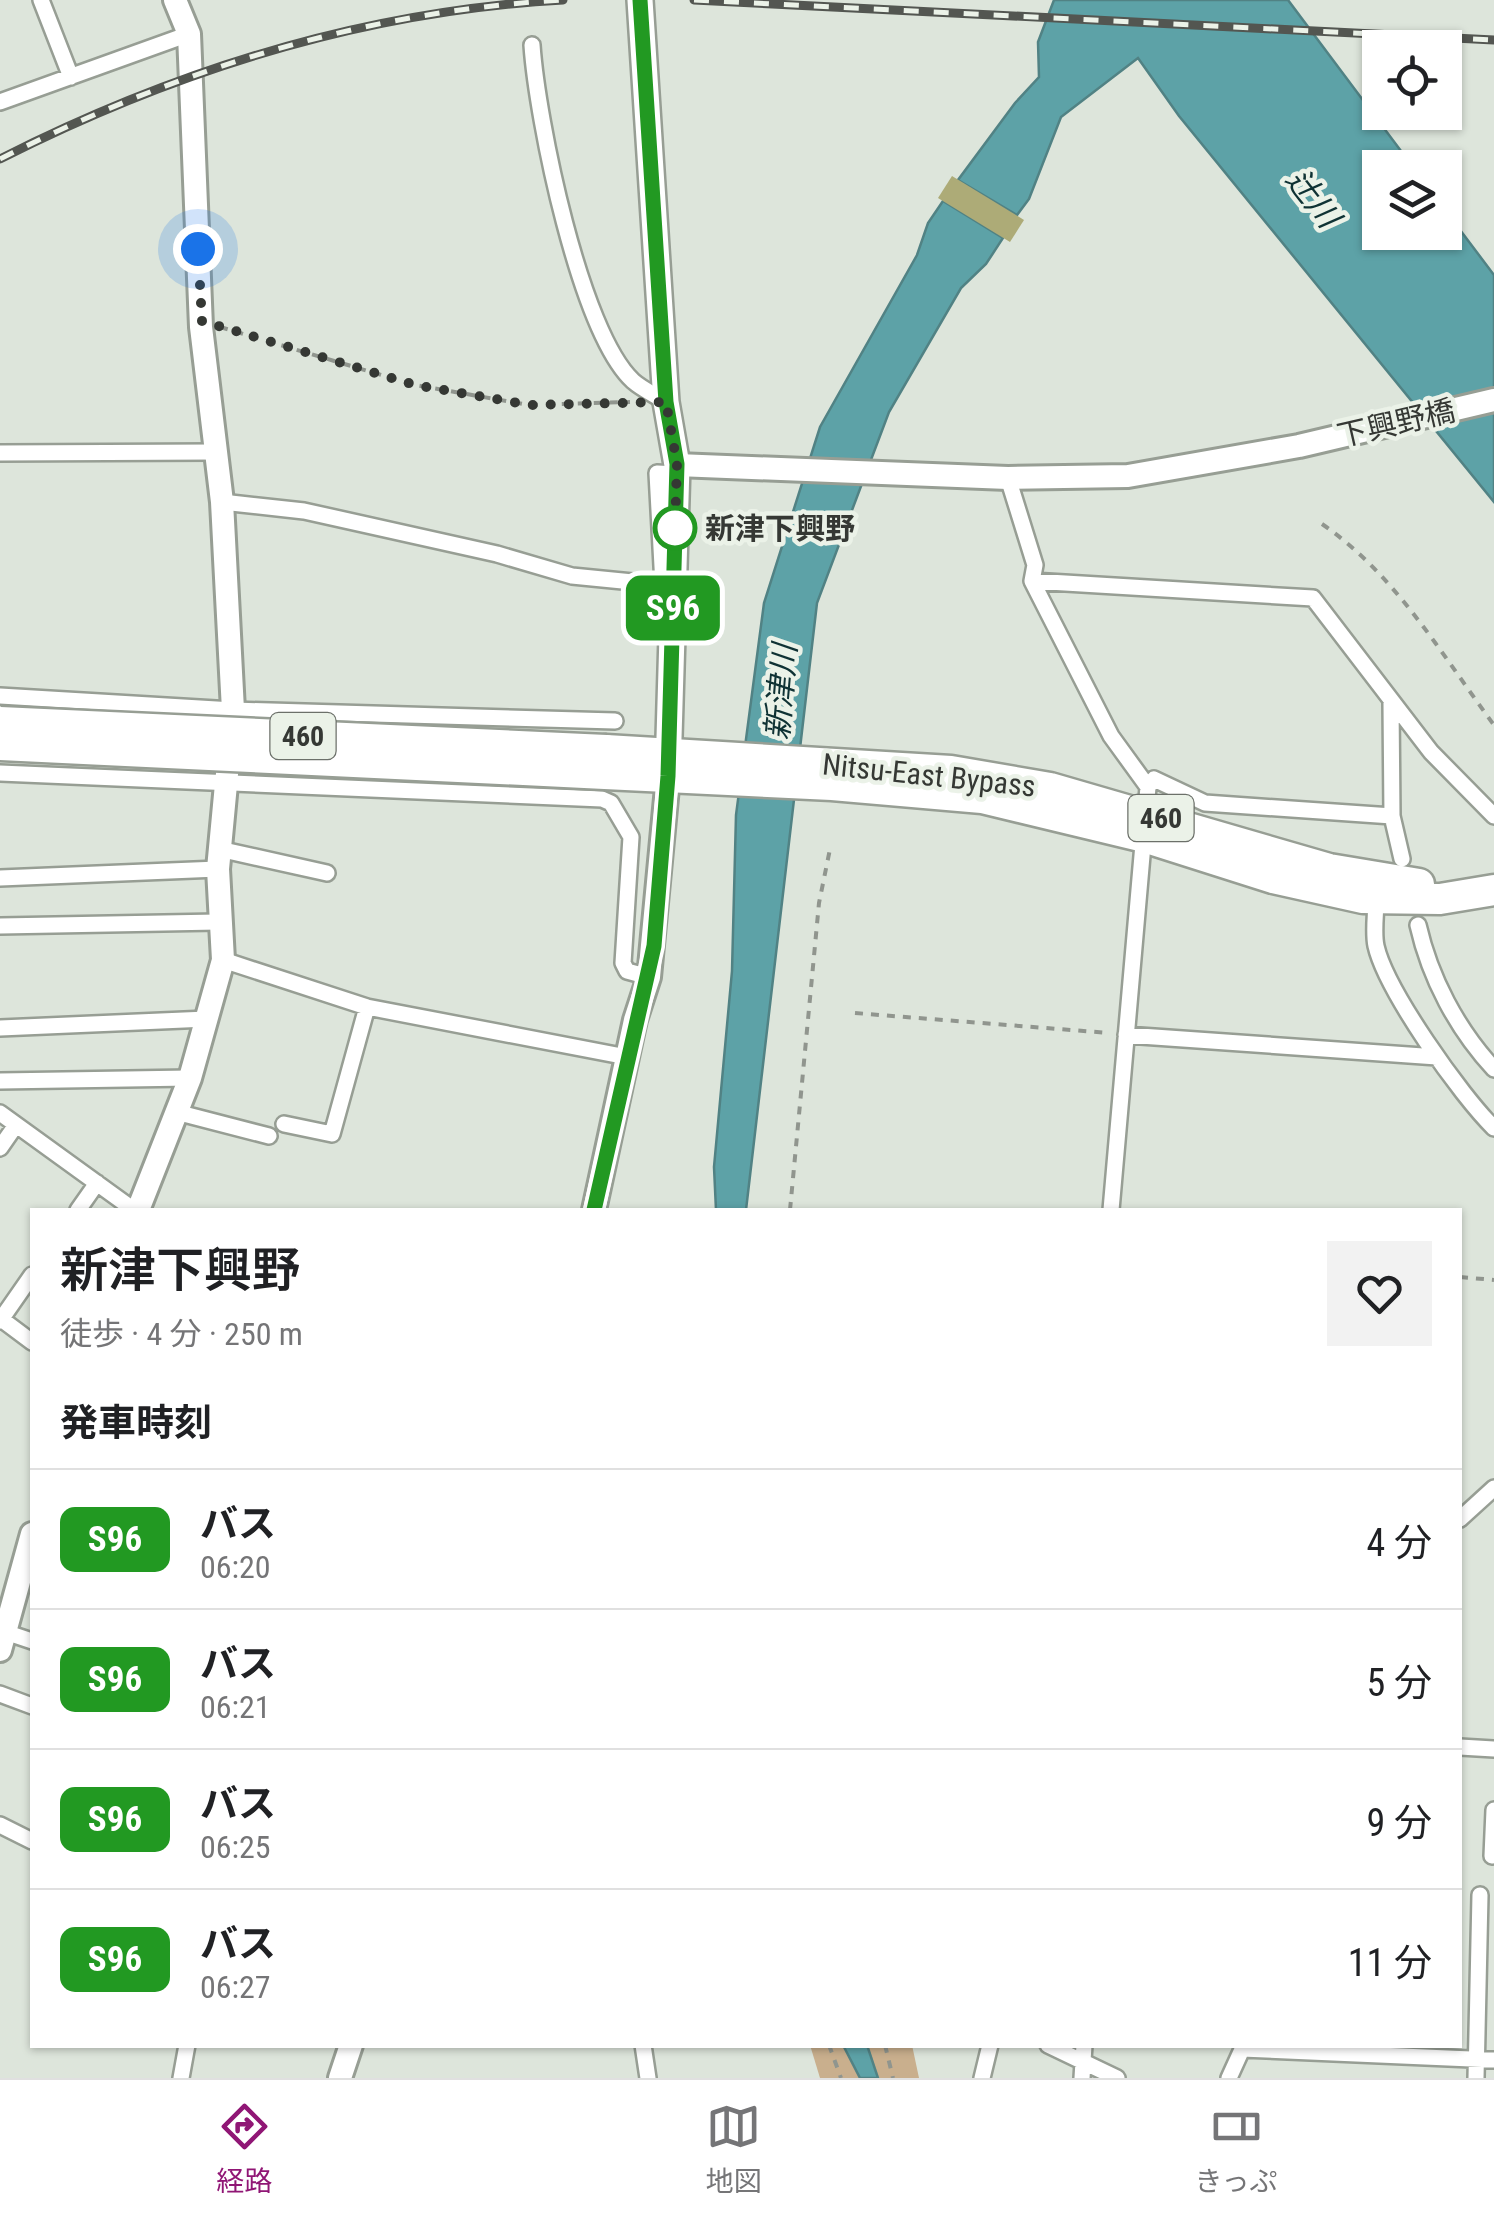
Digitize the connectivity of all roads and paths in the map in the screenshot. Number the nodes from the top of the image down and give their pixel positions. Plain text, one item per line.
1 (41, 0) edge
2 (174, 0) edge
3 (640, 0) edge
4 (189, 34) junction
5 (532, 45) dead end
6 (71, 76) junction
7 (0, 102) edge
8 (202, 321) junction
9 (1494, 400) edge
10 (666, 402) junction
11 (214, 452) junction
12 (0, 453) edge
13 (677, 470) junction
14 (1008, 478) junction
15 (222, 502) junction
16 (1322, 524) dead end
17 (1032, 581) junction
18 (0, 696) edge
19 (1391, 703) junction
20 (233, 710) junction
21 (0, 722) edge
22 (1494, 725) edge
23 (0, 744) edge
24 (608, 748) junction
25 (669, 765) junction
26 (0, 773) edge
27 (227, 782) junction
28 (1146, 812) junction
29 (1392, 816) junction
30 (1494, 816) edge
31 (830, 849) dead end
32 (219, 859) junction
33 (1402, 859) dead end
34 (326, 873) dead end
35 (0, 878) edge
36 (1490, 891) edge
37 (1376, 899) junction
38 (218, 922) junction
39 (1418, 925) dead end
40 (0, 926) edge
41 (222, 960) junction
42 (649, 976) junction
43 (367, 1007) junction
44 (855, 1013) dead end
45 (207, 1018) junction
46 (0, 1028) edge
47 (1126, 1035) junction
48 (627, 1057) junction
49 (1438, 1057) junction
50 (1494, 1069) edge
51 (190, 1078) junction
52 (0, 1081) edge
53 (176, 1112) junction
54 (0, 1113) edge
55 (284, 1124) dead end
56 (16, 1125) junction
57 (1494, 1128) edge
58 (269, 1136) dead end
59 (0, 1148) edge
60 (97, 1183) junction
61 (79, 1208) edge
62 (133, 1208) edge
63 (137, 1208) edge
64 (594, 1208) edge
65 (790, 1208) edge
66 (1110, 1208) edge
67 (30, 1277) edge
68 (1462, 1277) edge
69 (1494, 1280) edge
70 (0, 1319) edge
71 (30, 1341) edge
72 (1494, 1488) edge
73 (1462, 1518) edge
74 (30, 1541) edge
75 (4, 1626) edge
76 (30, 1639) edge
77 (0, 1694) edge
78 (30, 1705) edge
79 (1462, 1747) edge
80 (1494, 1749) edge
81 (1494, 1813) edge
82 (0, 1825) edge
83 (30, 1840) edge
84 (1492, 1856) edge
85 (1480, 1895) dead end
86 (186, 2048) edge
87 (350, 2048) edge
88 (643, 2048) edge
89 (830, 2048) edge
90 (886, 2048) edge
91 (989, 2048) edge
92 (1054, 2048) edge
93 (1243, 2048) edge
94 (1289, 2048) edge
95 (1380, 2050) edge
96 (1486, 2060) edge
97 (1083, 2062) edge
98 (181, 2078) edge
99 (340, 2078) edge
100 (648, 2078) edge
101 (840, 2078) edge
102 (893, 2078) edge
103 (982, 2078) edge
104 (1118, 2078) edge
105 (1230, 2078) edge
106 (1476, 2078) edge

1 - 6 street
2 - 4 street
3 - 10 main road
4 - 6 street
4 - 8 street
5 - 10 street
6 - 7 street
8 - 10 path
8 - 11 street
9 - 14 street, 下興野橋
10 - 13 main road
11 - 12 street
11 - 15 street
13 - 14 street, 下興野橋
13 - 15 street
13 - 25 main road
14 - 17 street
15 - 20 street
16 - 22 path
17 - 19 street
17 - 28 street
18 - 20 street
19 - 29 street
19 - 30 street
20 - 24 street
20 - 27 street
21 - 24 highway, 460, bridge
23 - 24 highway, 460, bridge
24 - 25 highway, 460
25 - 28 highway, 460
25 - 42 street
26 - 27 street
27 - 32 street
27 - 42 street
28 - 29 street
28 - 36 highway, 460
28 - 37 highway, 460
28 - 47 street
29 - 33 street
31 - 65 path
32 - 34 street
32 - 35 street
32 - 38 street
36 - 37 highway, 460
37 - 49 street
38 - 40 street
38 - 41 street
39 - 50 street
41 - 43 street
41 - 45 street
42 - 48 street
43 - 48 street
43 - 55 street
44 - 47 path
45 - 46 street
45 - 51 street
47 - 49 street
47 - 66 street
48 - 64 street
49 - 57 street
51 - 52 street
51 - 53 street
53 - 58 street
53 - 63 street
54 - 56 street
56 - 59 street
56 - 60 street
60 - 61 street
60 - 62 street
67 - 70 street
68 - 69 path
70 - 71 street
72 - 73 street
74 - 75 street
75 - 76 street
77 - 78 street
79 - 80 street
81 - 84 street
82 - 83 street
85 - 96 street
86 - 98 street
87 - 99 street
88 - 100 street
89 - 101 path
90 - 102 path
91 - 103 street
92 - 97 street
93 - 105 street
94 - 95 street
95 - 96 street
96 - 106 street
97 - 104 street

